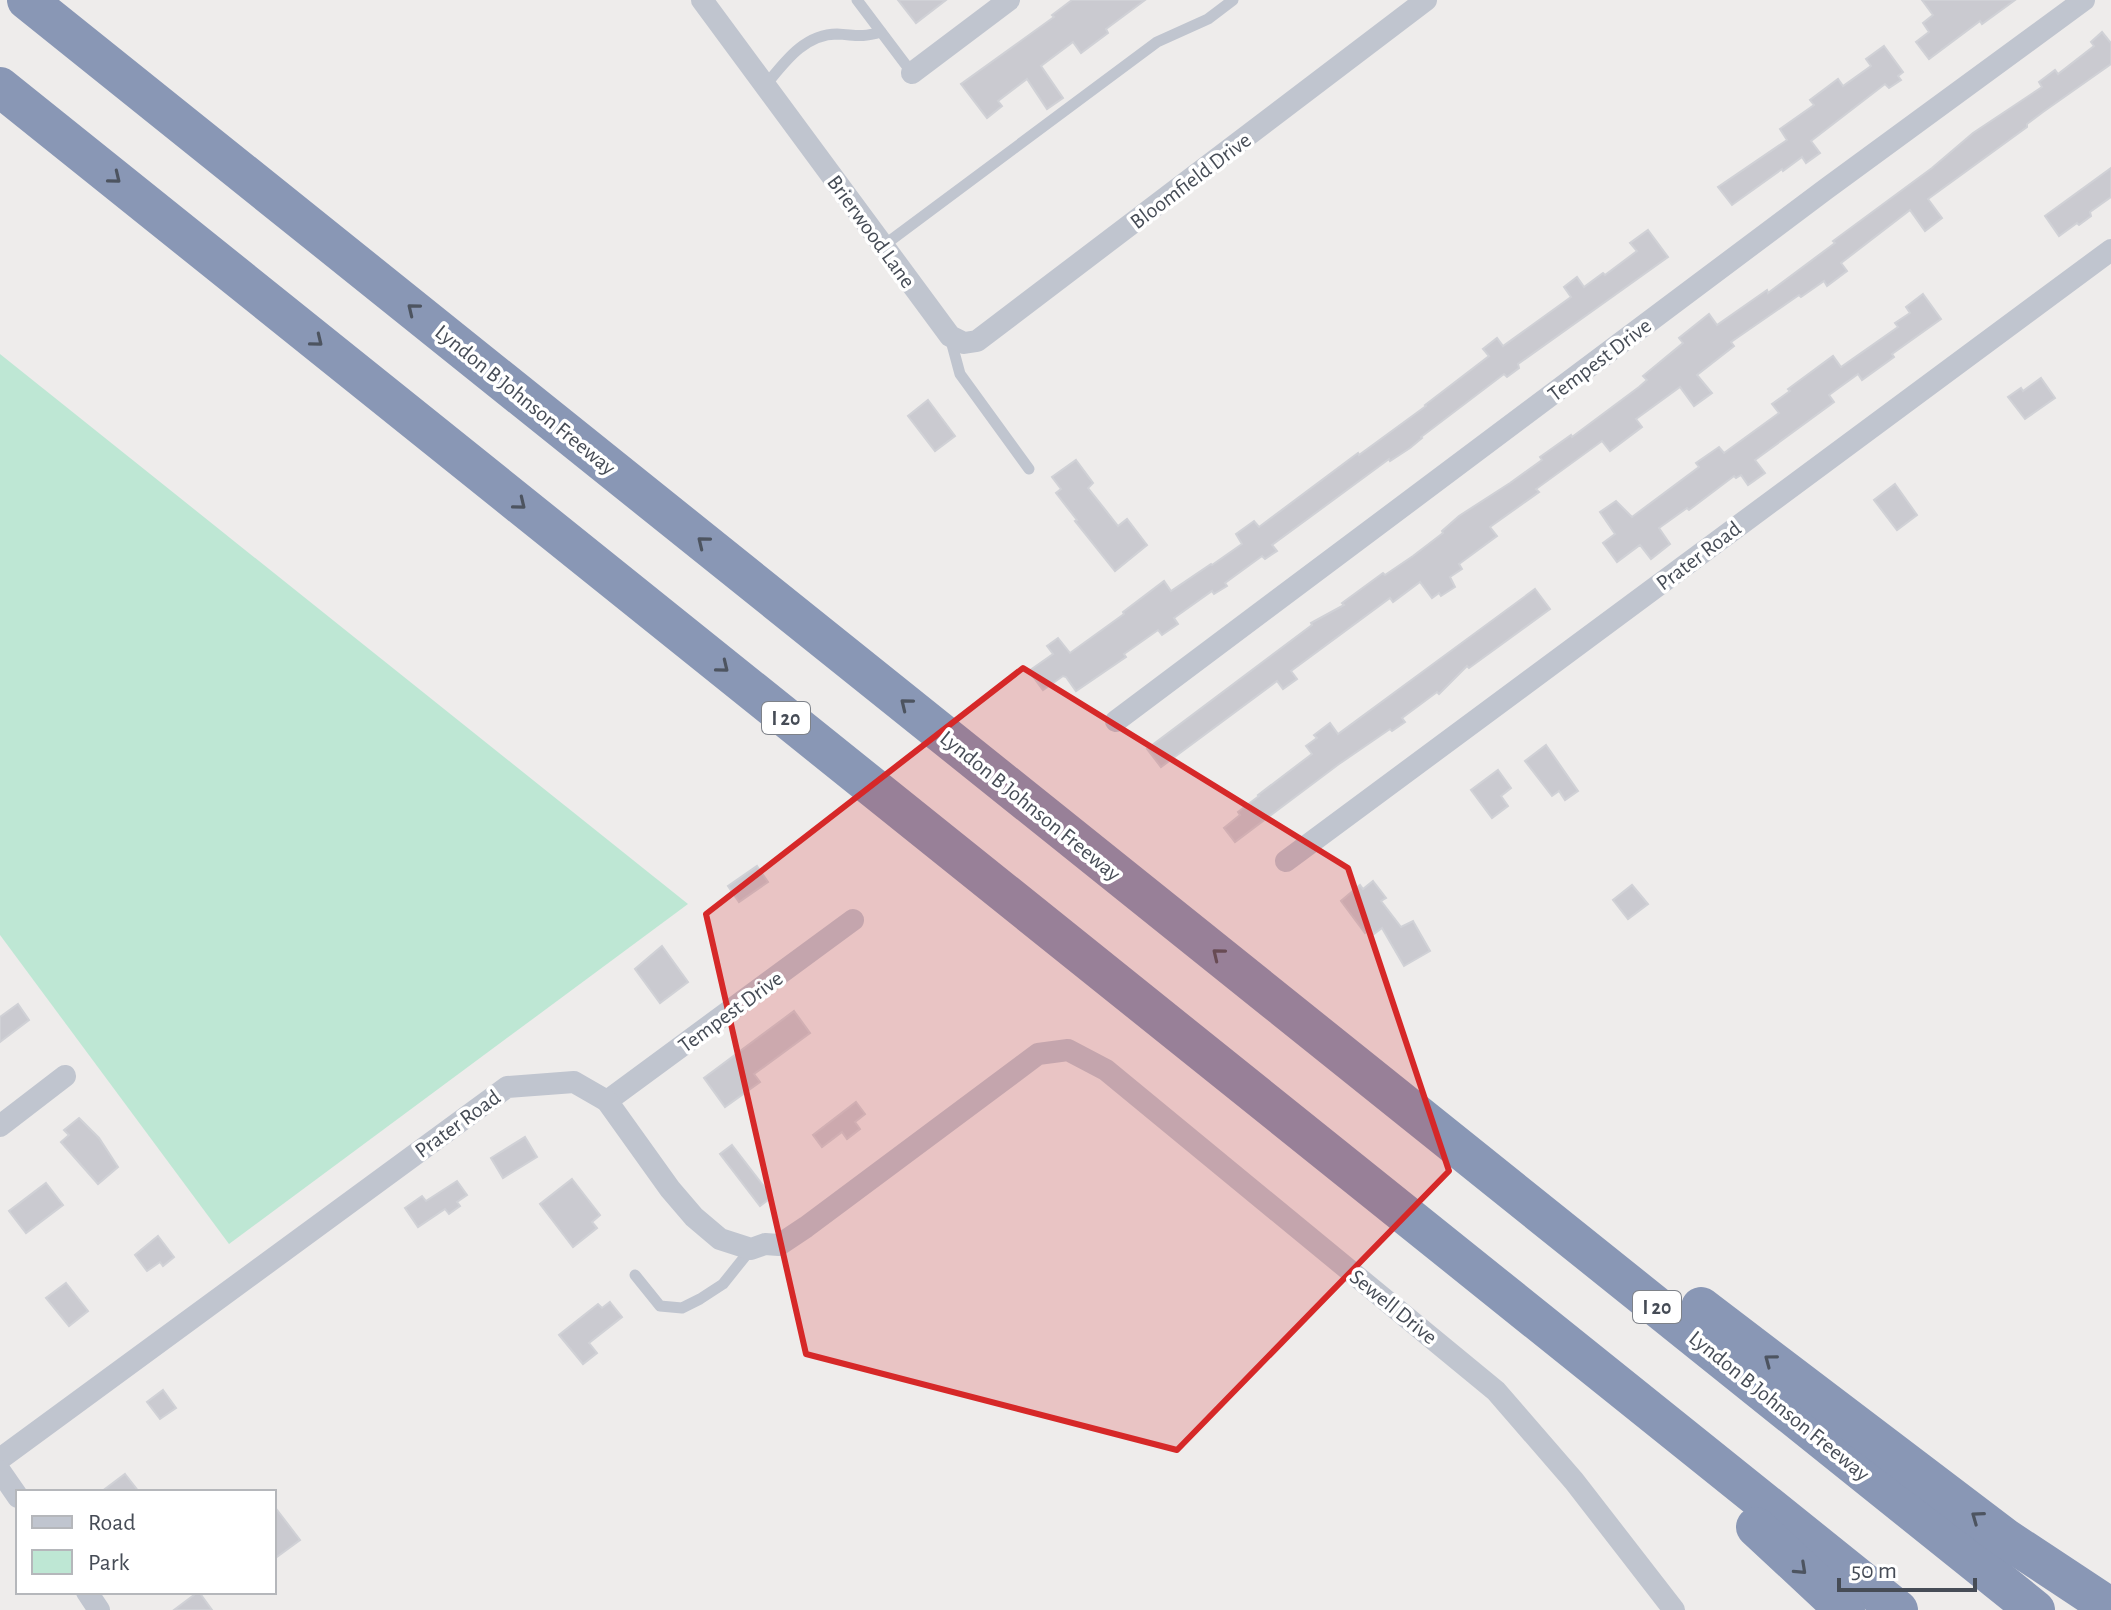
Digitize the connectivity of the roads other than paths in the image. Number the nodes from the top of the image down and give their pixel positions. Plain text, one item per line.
1 (27, 0) edge
2 (40, 0) edge
3 (702, 0) edge
4 (857, 0) edge
5 (1009, 0) edge
6 (1233, 0) edge
7 (1426, 0) edge
8 (2084, 0) edge
9 (881, 32) junction
10 (89, 50) junction
11 (912, 73) joint
12 (765, 86) junction
13 (0, 87) edge
14 (0, 96) edge
15 (54, 130) junction
16 (883, 246) junction
17 (2111, 250) edge
18 (950, 336) junction
19 (1029, 469) dead end
20 (1116, 721) dead end
21 (1286, 861) dead end
22 (853, 920) dead end
23 (1279, 1003) junction
24 (65, 1076) dead end
25 (607, 1101) junction
26 (0, 1126) edge
27 (751, 1249) junction
28 (635, 1275) dead end
29 (1519, 1306) junction
30 (0, 1459) edge
31 (0, 1471) edge
32 (16, 1494) edge
33 (2111, 1608) edge
34 (1674, 1610) edge
35 (1845, 1610) edge
36 (1898, 1610) edge
37 (2035, 1610) edge

1 - 10 highway, Lyndon B Johnson Freeway / I 20
2 - 10 highway
3 - 12 street, Brierwood Lane
4 - 9 lane
5 - 11 street
6 - 16 lane
7 - 18 street, Bloomfield Drive
8 - 20 street, Tempest Drive
9 - 11 lane
9 - 12 lane
23 -> 10 highway, Lyndon B Johnson Freeway / I 20
12 - 16 street, Brierwood Lane
13 - 15 highway, I 20
14 - 15 highway
15 -> 29 highway, I 20
16 - 18 street, Brierwood Lane
17 - 21 street, Prater Road
18 - 19 lane, Brierwood Lane
22 - 25 street, Tempest Drive
33 -> 23 highway
23 - 37 highway, Lyndon B Johnson Freeway / I 20
24 - 26 street
25 - 27 street, Prater Road
25 - 30 street, Prater Road
27 - 28 lane
27 - 34 street, Sewell Drive
29 -> 35 highway
29 - 36 highway, I 20
31 - 32 street

